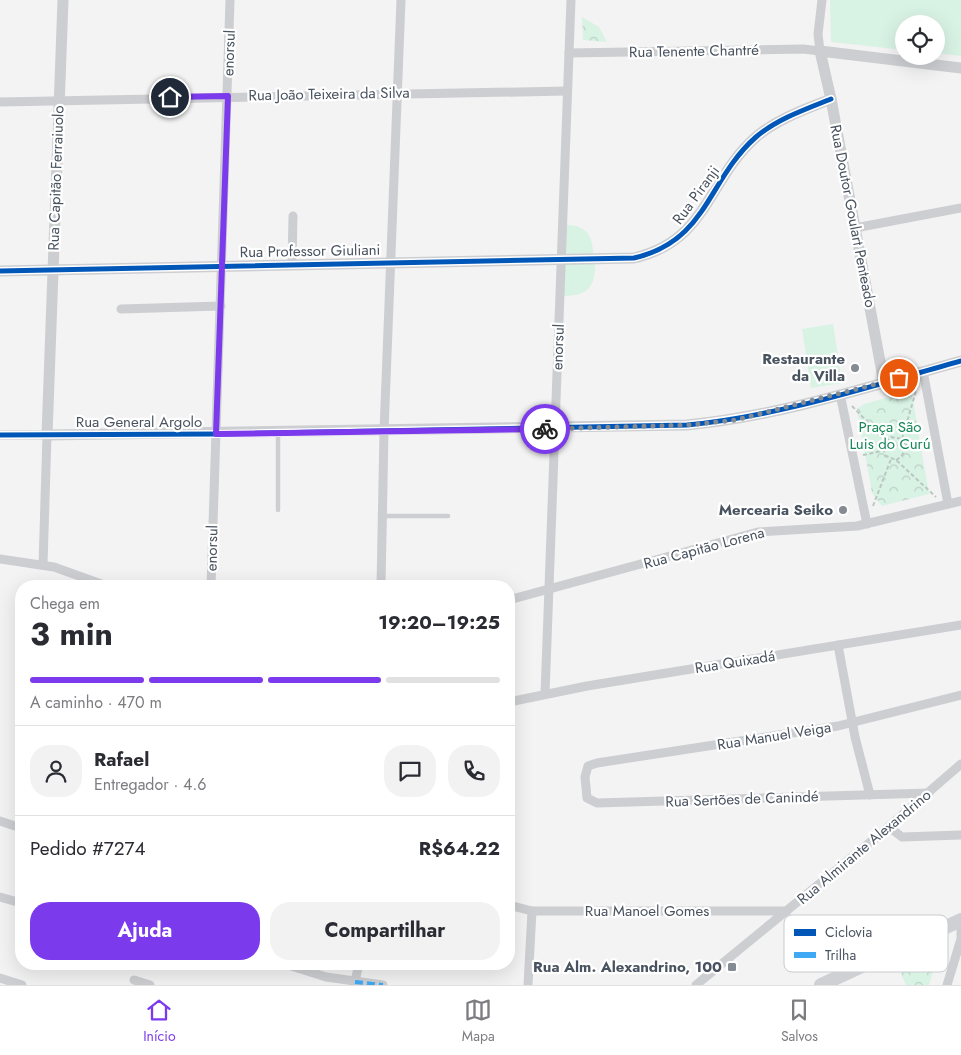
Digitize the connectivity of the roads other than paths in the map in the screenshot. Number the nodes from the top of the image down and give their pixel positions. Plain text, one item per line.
1 (63, 0) edge
2 (230, 0) edge
3 (401, 0) edge
4 (571, 0) edge
5 (822, 0) edge
6 (820, 51) junction
7 (569, 53) junction
8 (961, 68) edge
9 (567, 91) junction
10 (398, 93) junction
11 (228, 96) junction
12 (831, 99) junction
13 (59, 100) junction
14 (0, 102) edge
15 (961, 208) edge
16 (293, 216) dead end
17 (855, 228) junction
18 (561, 259) junction
19 (391, 262) junction
20 (292, 264) junction
21 (222, 266) junction
22 (52, 270) junction
23 (0, 271) edge
24 (221, 306) junction
25 (121, 309) dead end
26 (961, 360) edge
27 (923, 372) junction
28 (884, 383) junction
29 (840, 394) junction
30 (555, 428) junction
31 (384, 431) junction
32 (278, 433) junction
33 (216, 434) junction
34 (47, 435) junction
35 (0, 436) edge
36 (961, 501) edge
37 (948, 504) junction
38 (278, 510) dead end
39 (384, 516) junction
40 (448, 516) dead end
41 (867, 524) junction
42 (0, 559) edge
43 (43, 565) junction
44 (91, 580) edge
45 (211, 580) edge
46 (381, 580) edge
47 (549, 590) junction
48 (515, 598) edge
49 (961, 625) edge
50 (838, 645) junction
51 (545, 694) junction
52 (961, 695) edge
53 (515, 701) edge
54 (852, 723) junction
55 (961, 764) edge
56 (586, 768) joint
57 (929, 793) junction
58 (870, 795) junction
59 (0, 821) edge
60 (15, 826) edge
61 (889, 827) junction
62 (961, 835) edge
63 (0, 897) edge
64 (15, 902) edge
65 (515, 907) edge
66 (532, 911) junction
67 (787, 911) junction
68 (961, 920) edge
69 (948, 926) edge
70 (304, 970) edge
71 (358, 970) edge
72 (849, 972) edge
73 (0, 978) edge
74 (134, 980) dead end
75 (354, 984) edge
76 (22, 985) edge
77 (150, 985) edge
78 (383, 985) edge
79 (528, 985) edge
80 (696, 985) edge
81 (821, 985) edge
82 (947, 985) edge

1 - 13 street, Rua Capitão Ferraiuolo
2 - 11 street, enorsul
3 - 10 street
4 - 7 street, enorsul
5 - 6 street
6 - 7 street, Rua Tenente Chantré
6 - 8 street
6 - 12 street, Rua Doutor Goulart Penteado
7 - 9 street, enorsul
9 - 10 street, Rua João Teixeira da Silva
9 - 18 street, enorsul
10 - 11 street, Rua João Teixeira da Silva
10 - 19 street
11 - 13 street, Rua João Teixeira da Silva
11 - 21 street, enorsul
12 - 17 street, Rua Doutor Goulart Penteado
12 - 18 street, Rua Piranji
13 - 14 street, Rua João Teixeira da Silva
13 - 22 street, Rua Capitão Ferraiuolo
15 - 17 street
16 - 20 street
17 - 28 street, Rua Doutor Goulart Penteado
18 - 19 street, Rua Professor Giuliani
18 - 30 street, enorsul
19 - 20 street, Rua Professor Giuliani
19 - 31 street
20 - 21 street, Rua Professor Giuliani
21 - 22 street, Rua Professor Giuliani
21 - 24 street, enorsul
22 - 23 street, Rua Professor Giuliani
22 - 34 street, Rua Capitão Ferraiuolo
24 - 25 street
24 - 33 street, enorsul
26 - 27 street, Rua General Argolo
27 - 28 street, Rua General Argolo
27 - 37 street
28 - 29 street, Rua General Argolo
29 - 30 street, Rua General Argolo
29 - 41 street
30 - 31 street, Rua General Argolo
30 - 47 street, enorsul
31 - 32 street, Rua General Argolo
31 - 39 street
32 - 33 street, Rua General Argolo
32 - 38 lane
33 - 34 street, Rua General Argolo
33 - 45 street, enorsul
34 - 35 street, Rua General Argolo
34 - 43 street, Rua Capitão Ferraiuolo
36 - 37 street, Rua Capitão Lorena
37 - 41 street, Rua Capitão Lorena
39 - 40 lane
39 - 46 street
41 - 47 street, Rua Capitão Lorena
42 - 43 street
43 - 44 street
47 - 48 street, Rua Capitão Lorena
47 - 51 street, enorsul
49 - 50 street, Rua Quixadá
50 - 51 street, Rua Quixadá
50 - 54 street
51 - 53 street, Rua Quixadá
52 - 54 street, Rua Manuel Veiga
54 - 56 street, Rua Manuel Veiga
54 - 58 street
55 - 57 street, Rua Almirante Alexandrino
56 - 58 street, Rua Sertões de Canindé
57 - 58 street, Rua Sertões de Canindé
57 - 61 street, Rua Almirante Alexandrino
59 - 60 street
61 - 62 street
61 - 67 street, Rua Almirante Alexandrino
63 - 64 street
65 - 66 street, Rua Manoel Gomes
66 - 67 street, Rua Manoel Gomes
66 - 79 street
67 - 80 street, Rua Almirante Alexandrino
68 - 69 main road
68 - 82 street
70 - 75 street
71 - 75 street
72 - 81 main road
73 - 76 street
74 - 77 street
75 - 78 street

